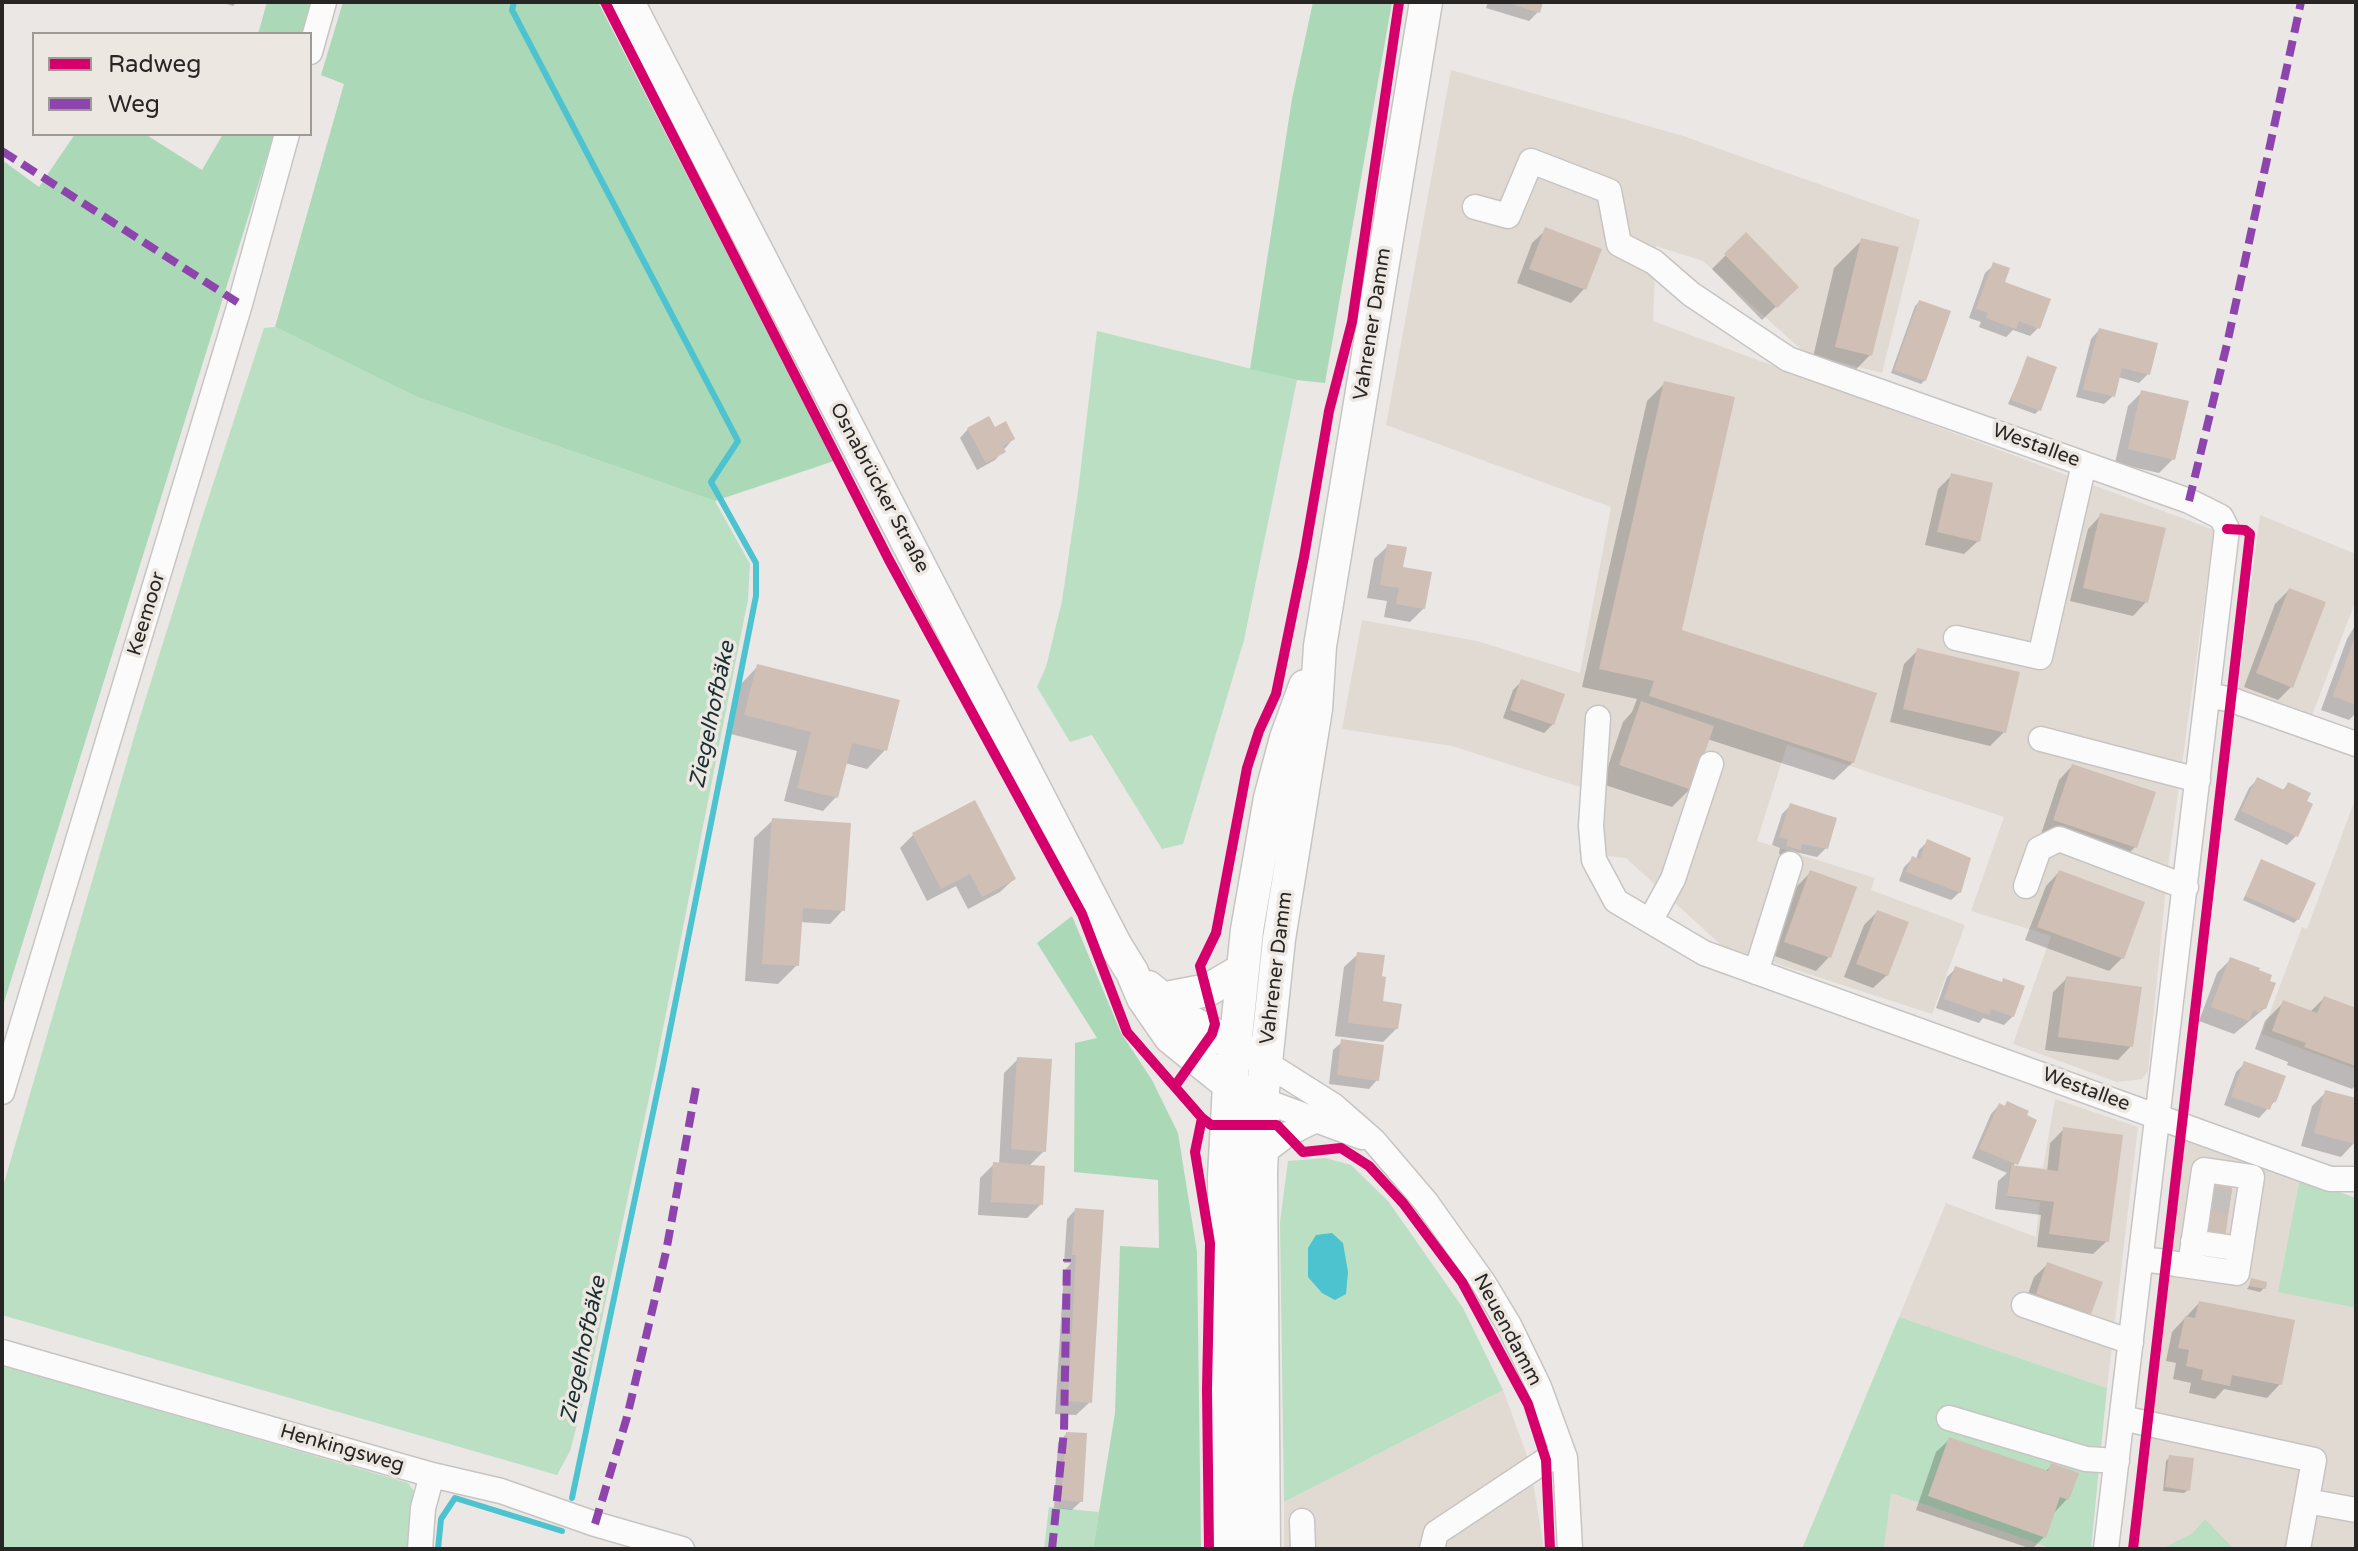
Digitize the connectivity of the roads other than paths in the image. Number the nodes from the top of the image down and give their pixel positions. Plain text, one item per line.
1 (324, 2) edge
2 (628, 2) edge
3 (1426, 2) edge
4 (312, 45) edge
5 (286, 136) edge
6 (1475, 207) dead end
7 (2084, 464) junction
8 (1956, 638) dead end
9 (1320, 646) junction
10 (2208, 695) junction
11 (1598, 718) dead end
12 (2041, 739) dead end
13 (2356, 744) edge
14 (1711, 764) dead end
15 (2198, 780) junction
16 (1790, 864) dead end
17 (2026, 886) dead end
18 (2186, 887) junction
19 (1650, 921) junction
20 (1242, 970) junction
21 (1132, 972) junction
22 (1756, 972) junction
23 (1161, 999) junction
24 (1233, 1044) junction
25 (1266, 1063) junction
26 (2, 1092) edge
27 (1246, 1093) junction
28 (2158, 1117) junction
29 (1316, 1120) junction
30 (1374, 1141) junction
31 (1259, 1156) junction
32 (2356, 1179) edge
33 (2192, 1254) junction
34 (2141, 1259) junction
35 (2024, 1305) dead end
36 (2131, 1342) junction
37 (2, 1352) edge
38 (1949, 1418) dead end
39 (2122, 1418) junction
40 (1565, 1458) junction
41 (2117, 1461) junction
42 (432, 1475) junction
43 (2307, 1501) junction
44 (2356, 1510) edge
45 (1302, 1521) dead end
46 (420, 1549) edge
47 (682, 1549) edge
48 (1230, 1549) edge
49 (1262, 1549) edge
50 (1303, 1549) edge
51 (1432, 1549) edge
52 (1570, 1549) edge
53 (2106, 1549) edge
54 (2298, 1549) edge

1 - 4 street
2 - 21 main road, Osnabrücker Straße
3 - 9 main road, Vahrener Damm
5 - 26 street, Keemoor
6 - 7 street, Westallee
7 - 8 street
7 - 10 street, Westallee
9 - 20 main road, Vahrener Damm
9 - 25 main road, Vahrener Damm
10 - 13 street
10 - 15 street, Westallee
11 - 19 street, Westallee
12 - 15 street
14 - 19 street
15 - 18 street, Westallee
16 - 22 street
17 - 18 street
18 - 28 street, Westallee
19 - 22 street, Westallee
20 - 23 main road
20 - 24 main road, Vahrener Damm
21 - 23 main road, Osnabrücker Straße
21 - 27 main road, Osnabrücker Straße
22 - 28 street, Westallee
23 - 24 main road, Osnabrücker Straße
24 - 25 main road, Osnabrücker Straße
24 - 27 main road, Vahrener Damm
25 - 27 main road, Vahrener Damm
25 - 30 street, Neuendamm
27 - 29 street, Neuendamm
27 - 31 highway
27 - 48 highway
28 - 32 street, Westallee
28 - 34 street, Westallee
29 - 30 street, Neuendamm
29 - 31 street
30 - 40 street, Neuendamm
31 - 49 highway
33 - 33 street
33 - 34 street
34 - 36 street, Westallee
35 - 36 street
36 - 39 street, Westallee
37 - 42 street, Henkingsweg
38 - 41 street
39 - 41 street, Westallee
39 - 43 street
40 - 51 street
40 - 52 street, Neuendamm
41 - 53 street, Westallee
42 - 46 street
42 - 47 street, Henkingsweg
43 - 44 street
43 - 54 street
45 - 50 street

